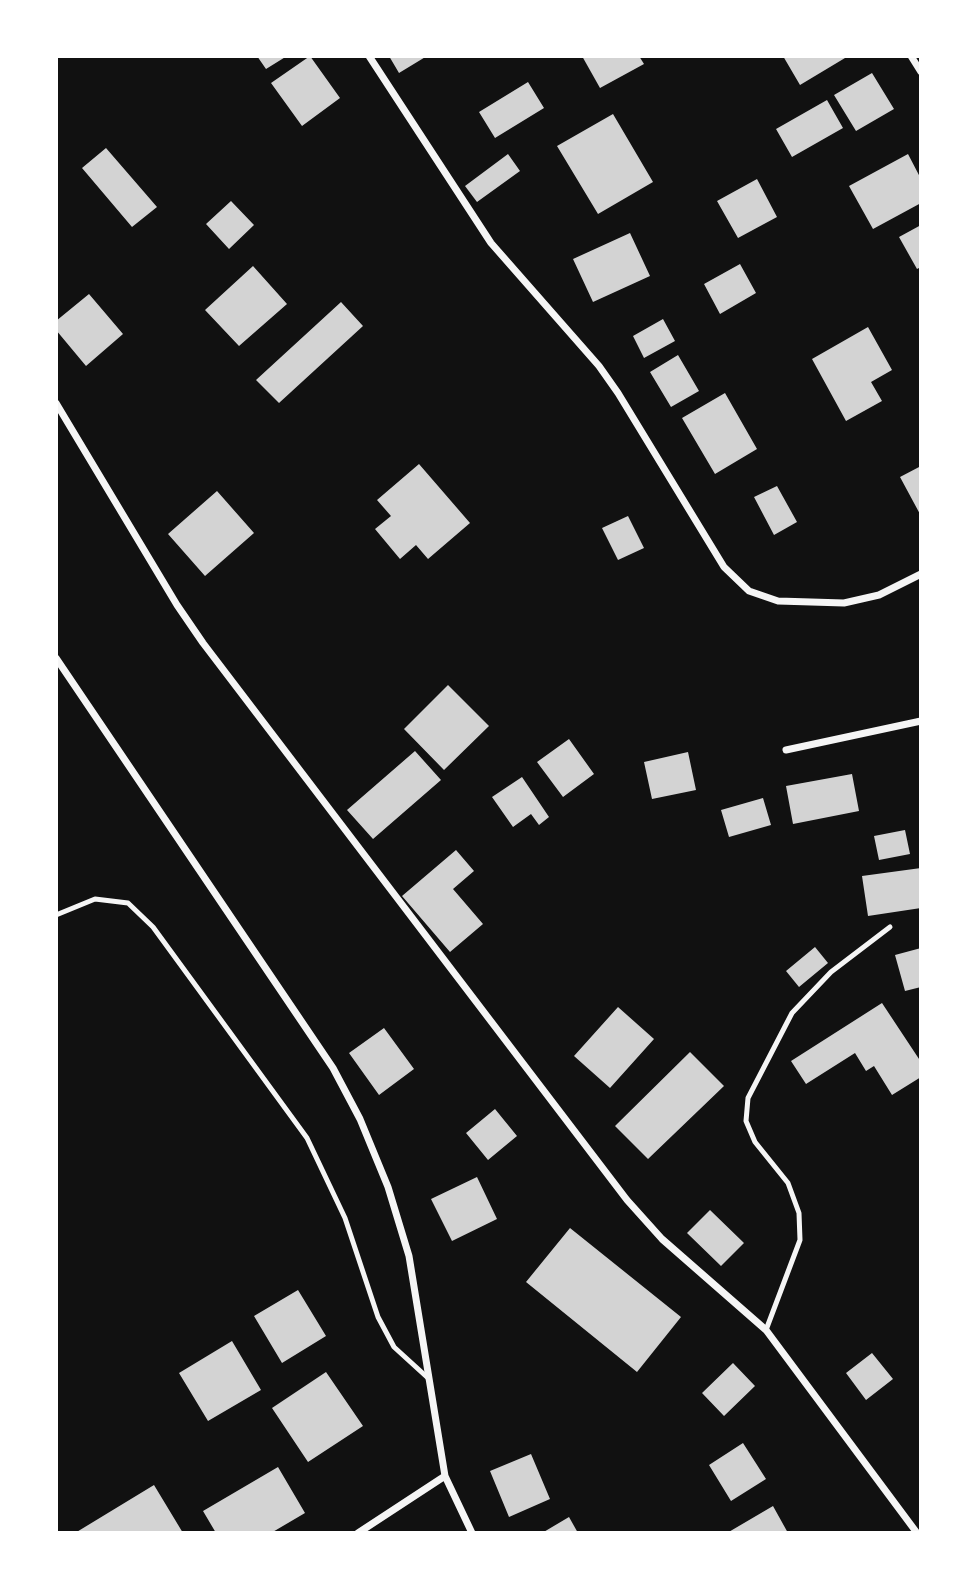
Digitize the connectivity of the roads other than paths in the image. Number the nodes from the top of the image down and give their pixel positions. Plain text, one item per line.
1 (369, 56) edge
2 (911, 56) edge
3 (921, 72) edge
4 (56, 403) edge
5 (921, 573) edge
6 (56, 658) edge
7 (921, 721) edge
8 (786, 750) dead end
9 (56, 915) edge
10 (890, 927) dead end
11 (766, 1330) junction
12 (428, 1378) junction
13 (445, 1476) junction
14 (358, 1533) edge
15 (472, 1533) edge
16 (917, 1533) edge

1 - 5 street
2 - 3 street
4 - 11 street
6 - 12 street
7 - 8 street
9 - 12 lane
10 - 11 lane
11 - 16 street
12 - 13 street
13 - 14 street
13 - 15 street

